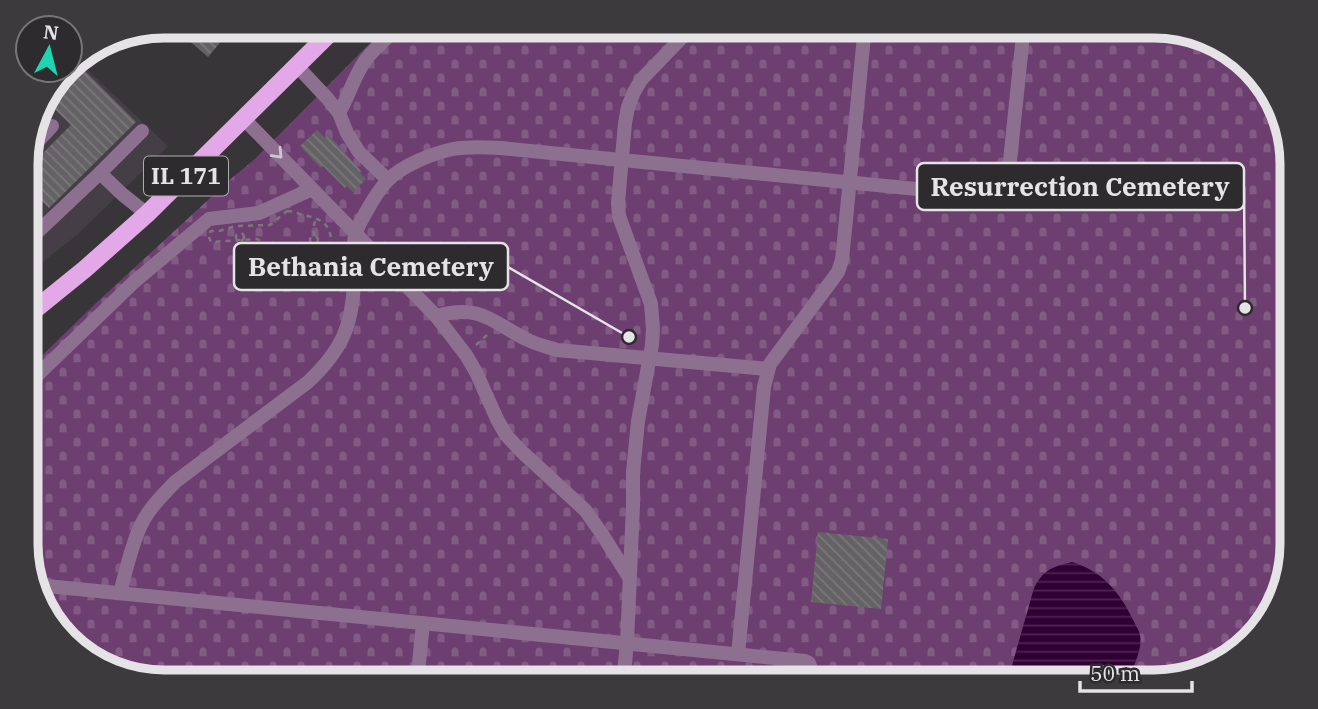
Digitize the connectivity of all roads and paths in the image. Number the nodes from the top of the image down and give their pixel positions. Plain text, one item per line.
1 (325, 38) edge
2 (387, 38) edge
3 (682, 38) edge
4 (864, 38) edge
5 (1023, 38) edge
6 (297, 66) junction
7 (339, 113) junction
8 (244, 119) junction
9 (52, 126) dead end
10 (142, 131) dead end
11 (42, 136) edge
12 (621, 160) junction
13 (100, 173) junction
14 (388, 180) junction
15 (850, 183) junction
16 (312, 189) junction
17 (1006, 199) junction
18 (1048, 202) dead end
19 (147, 214) junction
20 (316, 217) junction
21 (39, 231) edge
22 (356, 233) junction
23 (314, 253) junction
24 (39, 307) edge
25 (436, 316) junction
26 (499, 323) junction
27 (466, 355) junction
28 (650, 358) junction
29 (768, 369) junction
30 (38, 374) edge
31 (629, 577) junction
32 (46, 586) edge
33 (120, 593) junction
34 (423, 623) junction
35 (627, 643) junction
36 (738, 654) junction
37 (418, 670) edge
38 (624, 670) edge
39 (811, 670) edge

1 - 6 main road, IL 171
2 - 7 lane
3 - 12 lane
4 - 15 lane
5 - 17 lane
6 - 7 lane
6 - 8 main road, IL 171
7 - 14 lane
8 -> 16 lane
8 - 19 main road, IL 171
9 - 11 lane
10 - 13 lane
12 - 14 lane
12 - 15 lane
12 - 28 lane
13 - 19 lane
13 - 21 lane
14 - 22 lane
15 - 17 lane
15 - 29 lane
16 - 22 lane
16 - 30 lane
17 - 18 lane
19 - 24 main road, IL 171
20 - 23 path
20 - 23 path
20 - 23 path
22 - 25 lane
22 - 33 lane
25 - 26 lane
25 - 27 lane
26 - 27 path
26 - 28 lane
27 - 31 lane
28 - 29 lane
28 - 31 lane
29 - 36 lane
31 - 35 lane
32 - 33 lane
33 - 34 lane
34 - 35 lane
34 - 37 lane
35 - 36 lane
35 - 38 lane
36 - 39 lane

